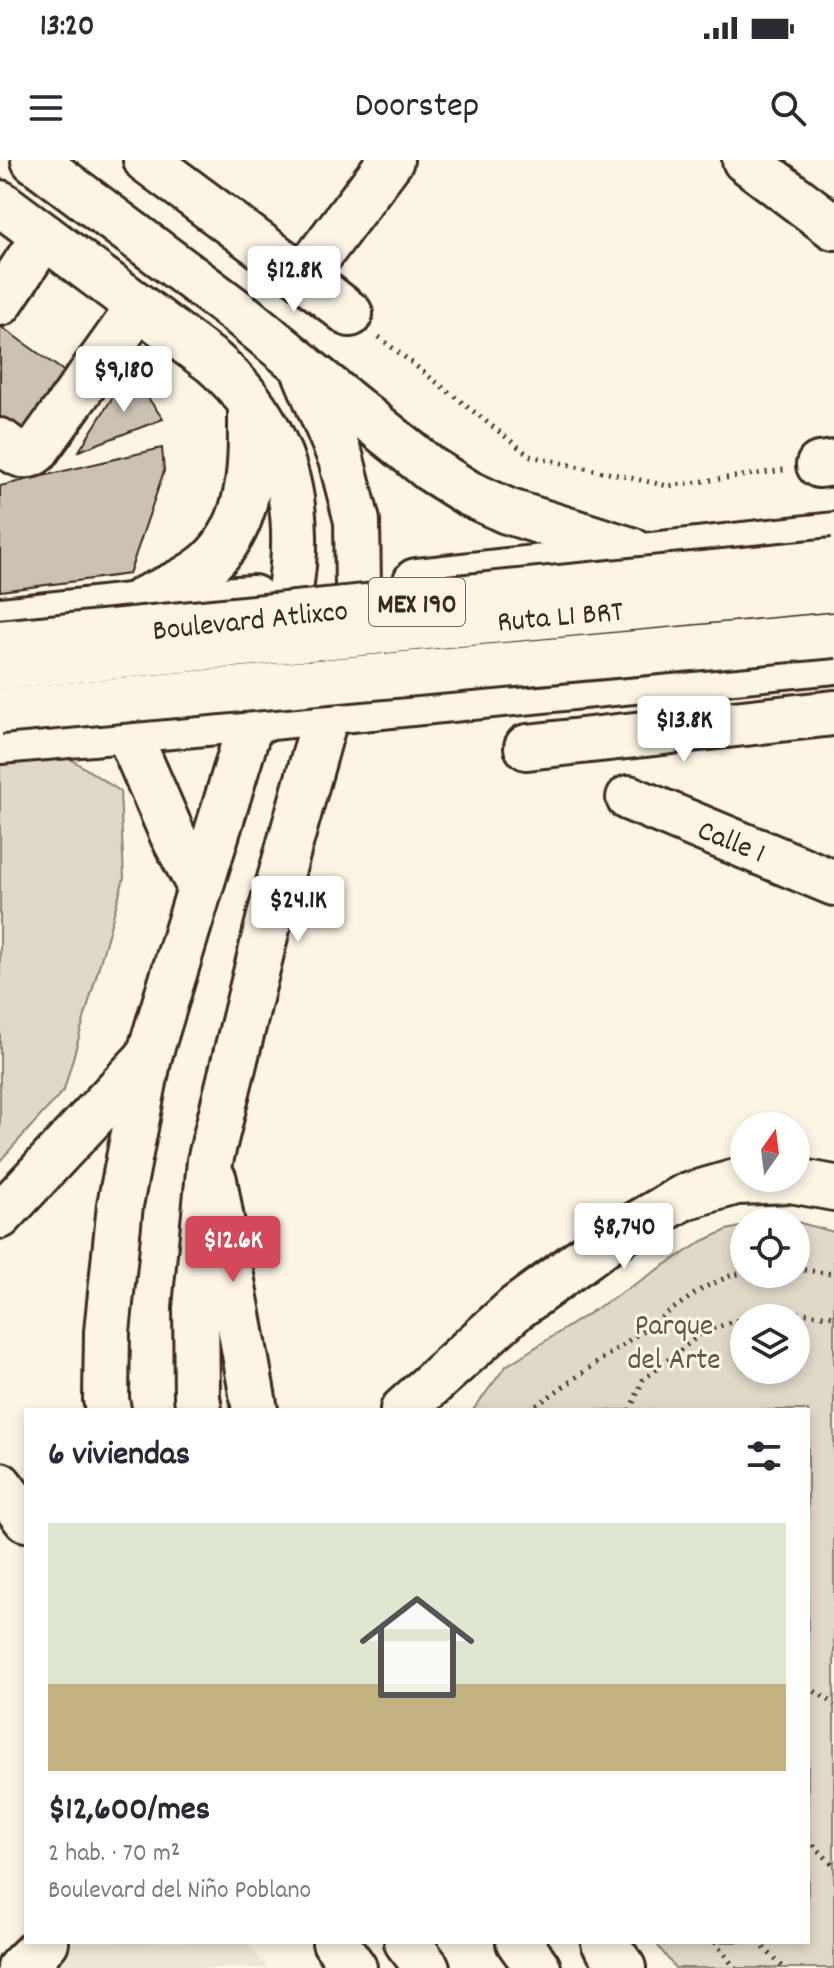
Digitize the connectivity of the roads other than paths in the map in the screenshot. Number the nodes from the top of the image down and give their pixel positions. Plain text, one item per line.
1 (34, 160) edge
2 (146, 160) edge
3 (391, 160) edge
4 (745, 160) edge
5 (0, 203) edge
6 (834, 227) edge
7 (44, 236) junction
8 (303, 277) junction
9 (0, 303) edge
10 (139, 307) junction
11 (350, 314) road end
12 (302, 365) junction
13 (250, 403) junction
14 (0, 441) edge
15 (834, 535) edge
16 (645, 555) junction
17 (834, 561) edge
18 (455, 577) junction
19 (358, 588) junction
20 (834, 589) edge
21 (289, 596) junction
22 (128, 606) junction
23 (834, 612) edge
24 (0, 620) edge
25 (834, 635) edge
26 (0, 643) edge
27 (834, 661) edge
28 (0, 667) edge
29 (0, 687) edge
30 (469, 697) junction
31 (0, 711) edge
32 (327, 711) junction
33 (834, 713) edge
34 (251, 719) junction
35 (127, 730) junction
36 (0, 741) edge
37 (527, 747) dead end
38 (629, 798) dead end
39 (834, 883) edge
40 (200, 887) junction
41 (149, 1056) junction
42 (210, 1161) junction
43 (834, 1188) edge
44 (0, 1216) edge
45 (420, 1402) edge
46 (108, 1408) edge
47 (199, 1408) edge
48 (255, 1408) edge
49 (44, 1944) edge
50 (336, 1944) edge
51 (409, 1944) edge
52 (520, 1944) edge
53 (605, 1944) edge
54 (20, 1968) edge
55 (354, 1968) edge
56 (427, 1968) edge
57 (538, 1968) edge
58 (623, 1968) edge

1 - 12 main road
2 - 8 main road
3 - 8 main road
4 - 6 main road
5 - 7 main road
7 - 9 main road
7 - 10 main road
8 - 11 main road
10 - 13 main road
10 - 14 main road
12 - 16 main road
12 - 19 main road
13 - 21 main road
13 - 22 main road
15 - 16 main road
16 - 18 main road
17 - 26 main road, Boulevard Atlixco / MEX 190, bridge
18 - 19 main road
18 - 30 main road
19 - 21 main road
19 - 32 main road
20 - 28 main road, Ruta L1 BRT, bridge
21 - 22 main road
21 - 34 main road
22 - 24 main road
22 - 35 main road
23 - 29 main road, Ruta L1 BRT
25 - 31 main road, MEX 190, bridge
27 - 30 main road
30 - 32 main road
32 - 34 main road
32 - 42 main road
33 - 37 main road
34 - 35 main road
34 - 40 main road
35 - 36 main road
35 - 40 main road
38 - 39 main road, Calle 1
40 - 41 main road
41 - 44 main road
41 - 46 main road
42 - 47 main road
42 - 48 main road
43 - 45 main road
49 - 54 main road
50 - 55 main road
51 - 56 main road
52 - 57 main road
53 - 58 main road

